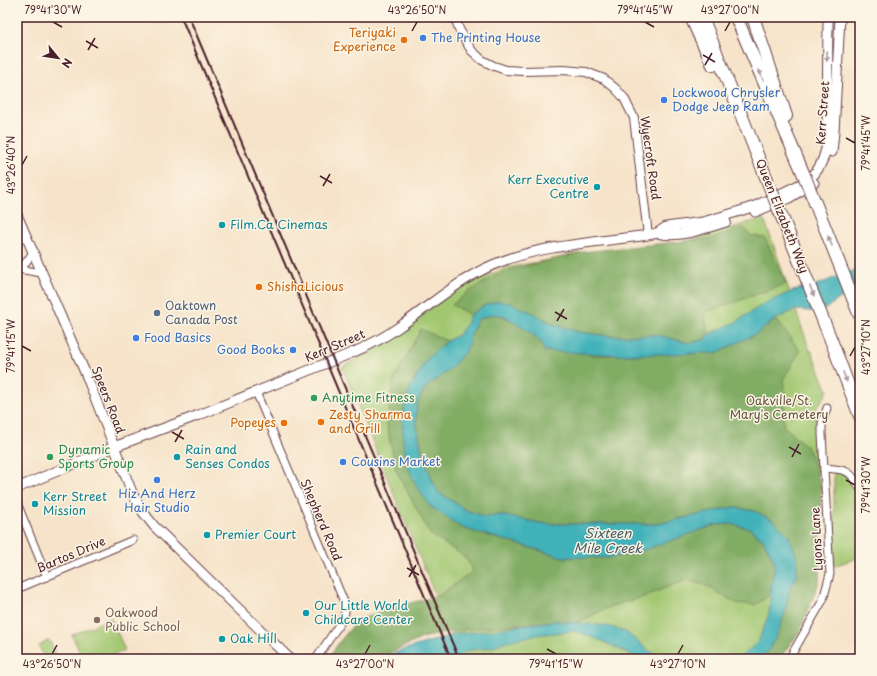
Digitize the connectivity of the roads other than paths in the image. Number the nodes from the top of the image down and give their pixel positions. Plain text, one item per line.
1 (455, 17) edge
2 (691, 17) edge
3 (702, 17) edge
4 (736, 17) edge
5 (753, 17) edge
6 (828, 17) edge
7 (840, 17) edge
8 (748, 132) junction
9 (804, 175) junction
10 (17, 214) edge
11 (657, 233) junction
12 (648, 235) junction
13 (34, 251) junction
14 (17, 269) edge
15 (42, 273) junction
16 (860, 316) edge
17 (256, 392) junction
18 (827, 408) dead end
19 (860, 416) edge
20 (114, 447) junction
21 (824, 468) junction
22 (17, 488) edge
23 (860, 488) edge
24 (17, 503) edge
25 (133, 540) dead end
26 (47, 577) junction
27 (17, 589) edge
28 (318, 656) edge
29 (290, 659) edge
30 (789, 659) edge

1 - 12 street, Wyecroft Road
2 - 8 highway
3 - 8 highway, Queen Elizabeth Way
9 -> 4 highway
5 - 9 highway
6 -> 11 main road, Kerr Street
7 - 11 main road, Kerr Street
8 -> 19 highway, Queen Elizabeth Way, bridge
16 -> 9 highway, bridge
10 - 13 main road, Speers Road
11 - 12 main road, Kerr Street
12 - 17 main road, Kerr Street
13 - 14 street
13 - 15 main road, Speers Road
14 - 15 street
15 - 20 main road, Speers Road
17 - 20 main road, Kerr Street
17 - 28 street, Shepherd Road
18 - 21 street, Lyons Lane
20 - 22 main road, Kerr Street
20 - 29 main road, Speers Road
21 - 23 street
21 - 30 street, Lyons Lane
24 - 26 street
25 - 26 street, Bartos Drive
26 - 27 street, Bartos Drive

